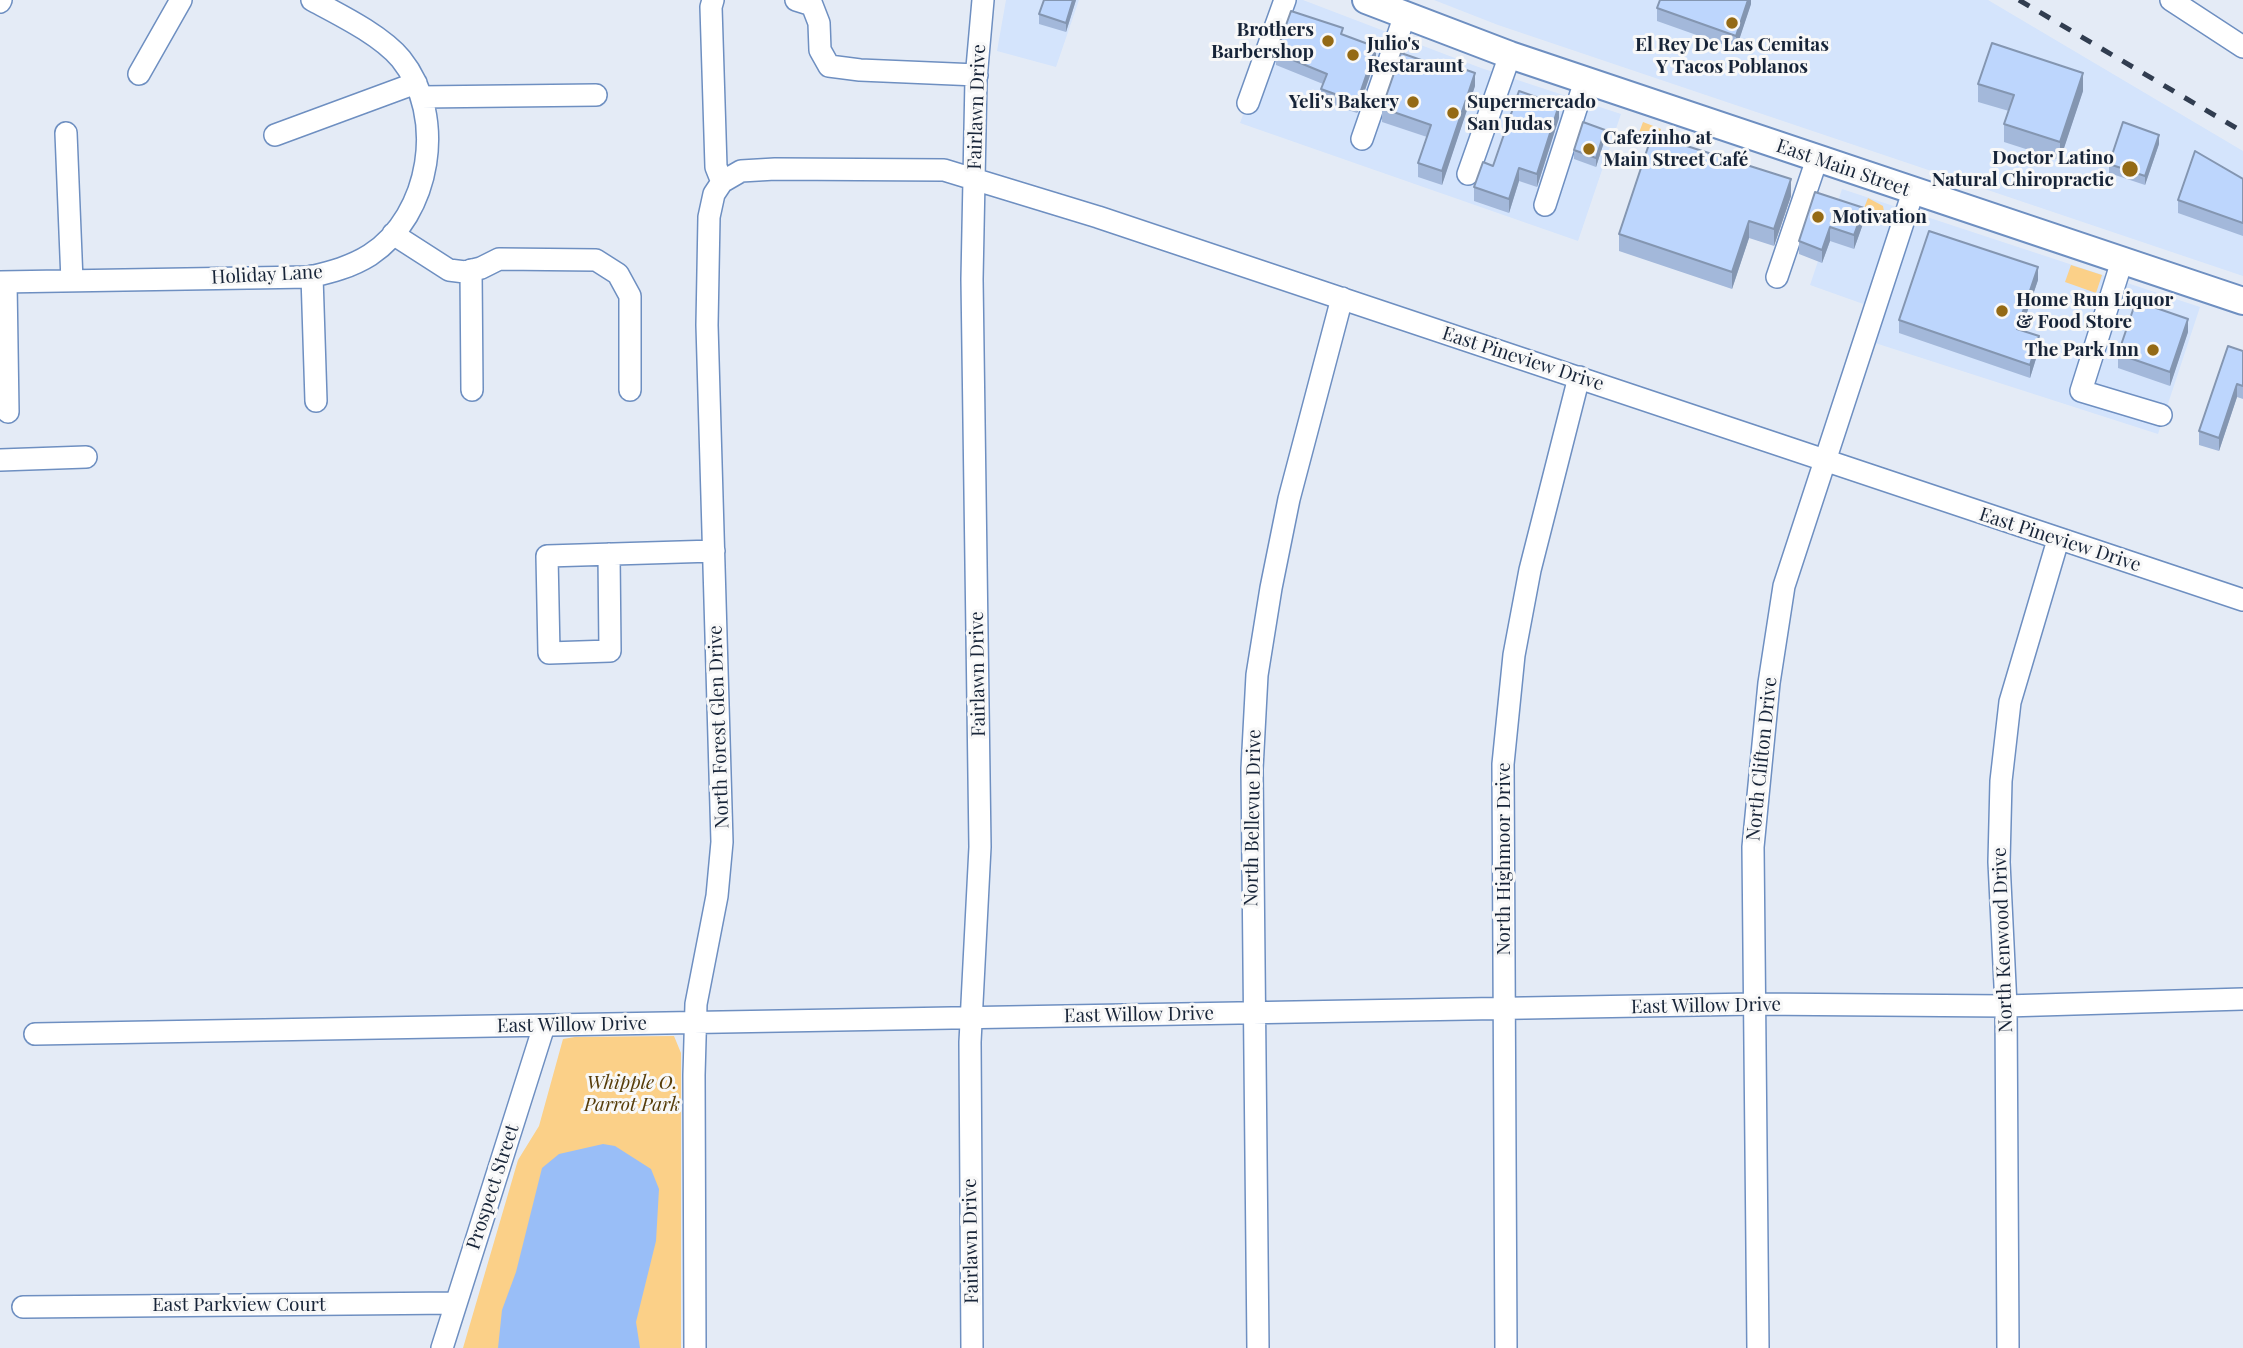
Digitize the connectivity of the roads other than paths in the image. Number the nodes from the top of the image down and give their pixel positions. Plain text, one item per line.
1 (181, 0) edge
2 (312, 0) edge
3 (713, 0) edge
4 (796, 0) edge
5 (983, 0) edge
6 (1285, 0) edge
7 (1366, 0) edge
8 (2171, 0) edge
9 (1405, 15) junction
10 (2243, 47) edge
11 (1510, 55) junction
12 (139, 74) dead end
13 (977, 75) junction
14 (1586, 81) junction
15 (419, 90) junction
16 (596, 95) dead end
17 (1248, 103) dead end
18 (66, 133) dead end
19 (275, 135) dead end
20 (1362, 139) dead end
21 (1816, 159) junction
22 (1468, 174) dead end
23 (974, 180) junction
24 (722, 182) junction
25 (1913, 192) junction
26 (1545, 205) dead end
27 (393, 234) junction
28 (2122, 261) junction
29 (471, 270) junction
30 (312, 276) junction
31 (1777, 277) dead end
32 (72, 281) junction
33 (3, 282) edge
34 (1342, 298) junction
35 (2243, 301) edge
36 (1579, 377) junction
37 (472, 390) dead end
38 (630, 390) dead end
39 (316, 401) dead end
40 (8, 412) dead end
41 (2161, 415) dead end
42 (86, 457) dead end
43 (0, 460) edge
44 (1824, 461) junction
45 (2058, 540) junction
46 (714, 551) junction
47 (609, 554) junction
48 (2243, 600) edge
49 (2243, 999) edge
50 (1754, 1004) junction
51 (2006, 1006) junction
52 (1504, 1009) junction
53 (1253, 1013) junction
54 (971, 1018) junction
55 (695, 1023) junction
56 (544, 1026) junction
57 (35, 1034) dead end
58 (456, 1303) junction
59 (23, 1307) dead end
60 (442, 1348) edge
61 (695, 1348) edge
62 (972, 1348) edge
63 (1258, 1348) edge
64 (1506, 1348) edge
65 (1758, 1348) edge
66 (2008, 1348) edge

1 - 12 street
2 - 15 street, Holiday Lane
3 - 24 street
4 - 13 street
5 - 13 street, Fairlawn Drive
6 - 17 street
7 - 9 main road, East Main Street
8 - 10 street
9 - 11 main road, East Main Street
9 - 20 street
11 - 14 main road, East Main Street
11 - 22 street
13 - 23 street, Fairlawn Drive
14 - 21 main road, East Main Street
14 - 26 street
15 - 16 street
15 - 19 street
15 - 27 street, Holiday Lane
18 - 32 street
21 - 25 main road, East Main Street
21 - 31 street
23 - 24 street, East Pineview Drive
23 - 34 street, East Pineview Drive
23 - 54 street, Fairlawn Drive
24 - 46 street, North Forest Glen Drive
25 - 28 main road, East Main Street
25 - 44 street, North Clifton Drive
27 - 29 street
27 - 30 street, Holiday Lane
28 - 35 main road, East Main Street
28 - 41 street
29 - 37 street
29 - 38 street
30 - 32 street, Holiday Lane
30 - 39 street
32 - 33 street, Holiday Lane
33 - 40 street
34 - 36 street, East Pineview Drive
34 - 53 street, North Bellevue Drive
36 - 44 street, East Pineview Drive
36 - 52 street, North Highmoor Drive
42 - 43 street
44 - 45 street, East Pineview Drive
44 - 50 street, North Clifton Drive
45 - 48 street, East Pineview Drive
45 - 51 street, North Kenwood Drive
46 - 47 street
46 - 55 street, North Forest Glen Drive
47 - 47 street
49 - 51 street, East Willow Drive
50 - 51 street, East Willow Drive
50 - 52 street, East Willow Drive
50 - 65 street, North Clifton Drive
51 - 66 street, North Kenwood Drive
52 - 53 street, East Willow Drive
52 - 64 street, North Highmoor Drive
53 - 54 street, East Willow Drive
53 - 63 street, North Bellevue Drive
54 - 55 street, East Willow Drive
54 - 62 street, Fairlawn Drive
55 - 56 street, East Willow Drive
55 - 61 street, North Forest Glen Drive
56 - 57 street, East Willow Drive
56 - 58 street, Prospect Street
58 - 59 street, East Parkview Court
58 - 60 street, Prospect Street

